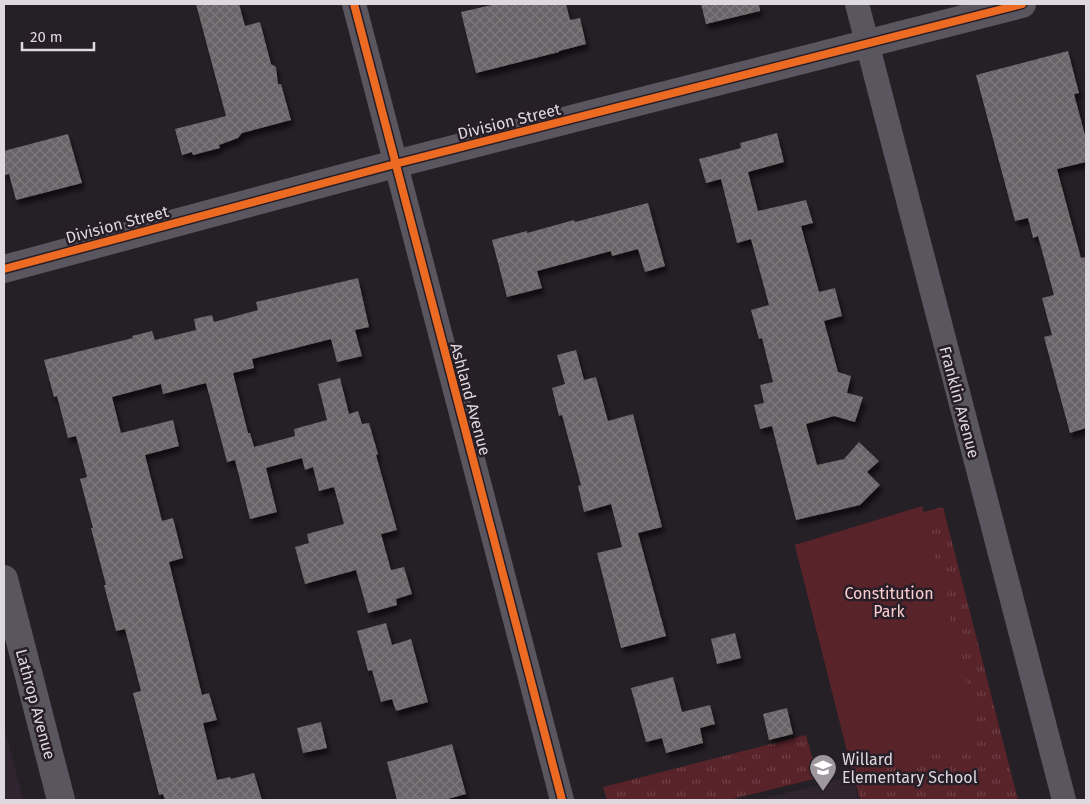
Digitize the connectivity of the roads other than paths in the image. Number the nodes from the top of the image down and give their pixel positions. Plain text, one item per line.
1 (354, 4) edge
2 (856, 4) edge
3 (1022, 4) edge
4 (867, 44) junction
5 (396, 164) junction
6 (4, 268) edge
7 (4, 579) edge
8 (61, 800) edge
9 (562, 800) edge
10 (1064, 800) edge

1 - 5 street, Ashland Avenue
2 - 4 street, Franklin Avenue
3 - 4 street, Division Street
4 - 5 street, Division Street
4 - 10 street, Franklin Avenue
5 - 6 street, Division Street
5 - 9 street, Ashland Avenue
7 - 8 street, Lathrop Avenue

